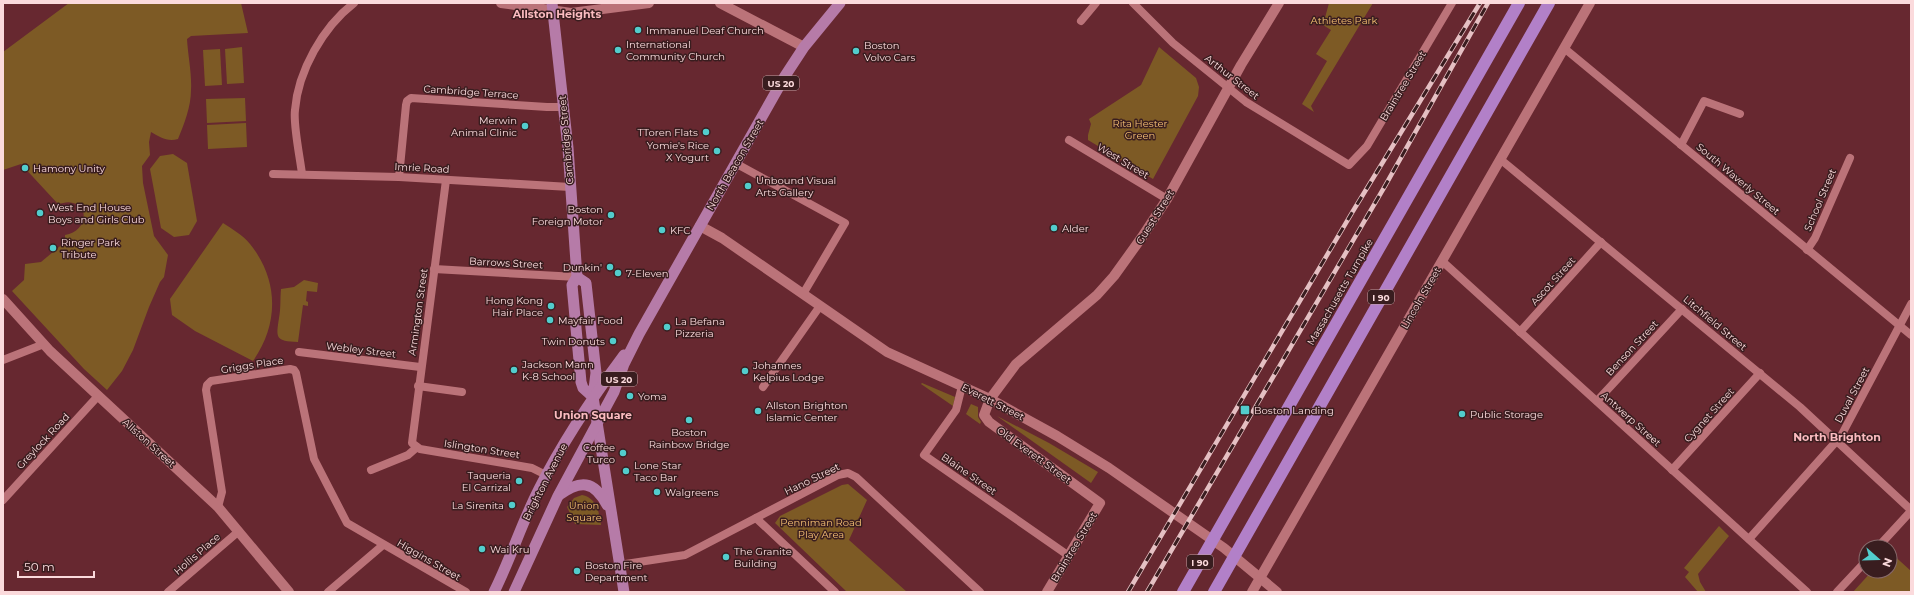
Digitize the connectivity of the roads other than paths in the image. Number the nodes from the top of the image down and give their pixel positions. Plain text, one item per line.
1 (354, 3) edge
2 (502, 3) edge
3 (648, 3) edge
4 (720, 3) edge
5 (840, 3) edge
6 (1096, 3) edge
7 (1133, 3) edge
8 (1279, 3) edge
9 (1452, 3) edge
10 (1519, 3) edge
11 (1549, 3) edge
12 (1590, 3) edge
13 (553, 7) edge
14 (1081, 21) dead end
15 (804, 48) junction
16 (1564, 48) junction
17 (1228, 87) junction
18 (564, 107) junction
19 (1740, 114) dead end
20 (1069, 140) dead end
21 (1681, 145) junction
22 (1850, 158) dead end
23 (1500, 159) junction
24 (735, 163) junction
25 (1349, 165) joint
26 (273, 174) dead end
27 (302, 174) junction
28 (399, 177) junction
29 (446, 180) junction
30 (570, 186) junction
31 (1167, 199) junction
32 (700, 226) junction
33 (1601, 242) junction
34 (1807, 250) junction
35 (1442, 261) junction
36 (434, 269) junction
37 (578, 277) junction
38 (803, 294) junction
39 (3, 299) edge
40 (1911, 304) edge
41 (820, 306) junction
42 (1682, 309) junction
43 (1899, 326) junction
44 (1520, 332) junction
45 (639, 334) junction
46 (1911, 335) edge
47 (44, 344) junction
48 (299, 352) dead end
49 (3, 360) edge
50 (420, 367) junction
51 (1760, 373) junction
52 (418, 386) junction
53 (962, 386) junction
54 (763, 387) dead end
55 (462, 392) dead end
56 (98, 396) junction
57 (593, 397) junction
58 (990, 399) junction
59 (1596, 401) junction
60 (596, 422) junction
61 (1838, 441) junction
62 (415, 447) junction
63 (312, 451) joint
64 (371, 470) dead end
65 (1672, 470) junction
66 (546, 475) junction
67 (558, 496) junction
68 (3, 500) edge
69 (1100, 503) joint
70 (218, 507) junction
71 (1911, 510) edge
72 (610, 511) junction
73 (756, 518) junction
74 (239, 531) junction
75 (1749, 539) junction
76 (1885, 539) edge
77 (383, 545) junction
78 (1069, 556) junction
79 (619, 565) junction
80 (1858, 570) edge
81 (168, 592) edge
82 (290, 592) edge
83 (328, 592) edge
84 (466, 592) edge
85 (494, 592) edge
86 (514, 592) edge
87 (624, 592) edge
88 (835, 592) edge
89 (980, 592) edge
90 (1047, 592) edge
91 (1183, 592) edge
92 (1214, 592) edge
93 (1252, 592) edge
94 (1278, 592) edge
95 (1807, 592) edge
96 (1837, 592) edge

1 - 27 street
2 - 13 street
3 - 13 street
4 - 15 street
5 - 15 main road, North Beacon Street / US 20
6 - 14 street
7 - 17 street, Arthur Street
8 - 17 street, Guest Street
9 - 25 street, Braintree Street
10 - 91 highway, Massachusetts Turnpike / I 90
11 - 92 highway, I 90
12 - 16 street, Lincoln Street
13 - 18 main road, Cambridge Street
15 - 24 main road, North Beacon Street / US 20
16 - 21 street, South Waverly Street
16 - 23 street, Lincoln Street
17 - 25 street, Arthur Street
17 - 31 street, Guest Street
18 - 28 street, Cambridge Terrace
18 - 30 main road, Cambridge Street
19 - 21 street
20 - 31 street, West Street
21 - 34 street, South Waverly Street
22 - 34 street, School Street
23 - 33 street, Litchfield Street
23 - 35 street, Lincoln Street
24 - 32 main road, North Beacon Street / US 20
24 - 38 street
26 - 27 street, Imrie Road
27 - 28 street, Imrie Road
28 - 29 street, Imrie Road
29 - 30 street, Imrie Road
29 - 36 street, Armington Street
30 - 37 main road, Cambridge Street
31 - 58 street, Guest Street
32 - 38 street, Everett Street
32 - 45 main road, North Beacon Street / US 20
33 - 42 street, Litchfield Street
33 - 44 street, Ascot Street
34 - 43 street, South Waverly Street
35 - 44 street, Antwerp Street
35 - 93 street, Lincoln Street
36 - 37 street, Barrows Street
36 - 50 street, Armington Street
37 - 57 main road, Cambridge Street
37 - 57 main road, Cambridge Street
38 - 41 street, Everett Street
39 - 47 street, Allston Street
40 - 43 street, Duval Street
41 - 53 street, Everett Street
41 - 54 street
42 - 51 street, Litchfield Street
42 - 59 street, Benson Street
43 - 46 street, South Waverly Street
43 - 61 street, Duval Street
44 - 59 street, Antwerp Street
45 - 57 main road, North Beacon Street / US 20
45 - 60 main road, North Beacon Street / US 20
47 - 49 street
47 - 56 street, Allston Street
48 - 50 street, Webley Street
50 - 52 street, Armington Street
51 - 61 street, Litchfield Street
51 - 65 street, Cygnet Street
52 - 55 street
52 - 62 street, Armington Street
53 - 58 street, Everett Street
53 - 78 street, Blaine Street
56 - 68 street, Greylock Road
56 - 70 street, Allston Street
57 - 60 main road, Cambridge Street
57 - 66 main road, Brighton Avenue / US 20
58 - 69 street, Old Everett Street
58 - 94 street, Everett Street
59 - 65 street, Antwerp Street
60 - 67 main road, Brighton Avenue / US 20
60 - 72 main road, Cambridge Street
61 - 71 street, Litchfield Street
61 - 75 street, Duval Street
62 - 64 street
62 - 66 street, Islington Street
63 - 70 street, Griggs Place
63 - 77 street, Higgins Street
65 - 75 street, Antwerp Street
66 - 85 main road, Brighton Avenue / US 20
67 - 72 main road
67 - 86 main road, Brighton Avenue / US 20
69 - 78 street, Braintree Street
70 - 74 street, Allston Street
71 - 76 street
72 - 79 main road, Cambridge Street
73 - 79 street, Hano Street
73 - 88 street
73 - 89 street, Hano Street
74 - 81 street, Hollis Place
74 - 82 street, Allston Street
75 - 95 street, Antwerp Street
77 - 83 street, Higgins Street
77 - 84 street, Higgins Street
78 - 90 street, Braintree Street
79 - 87 main road, Cambridge Street
80 - 96 street

